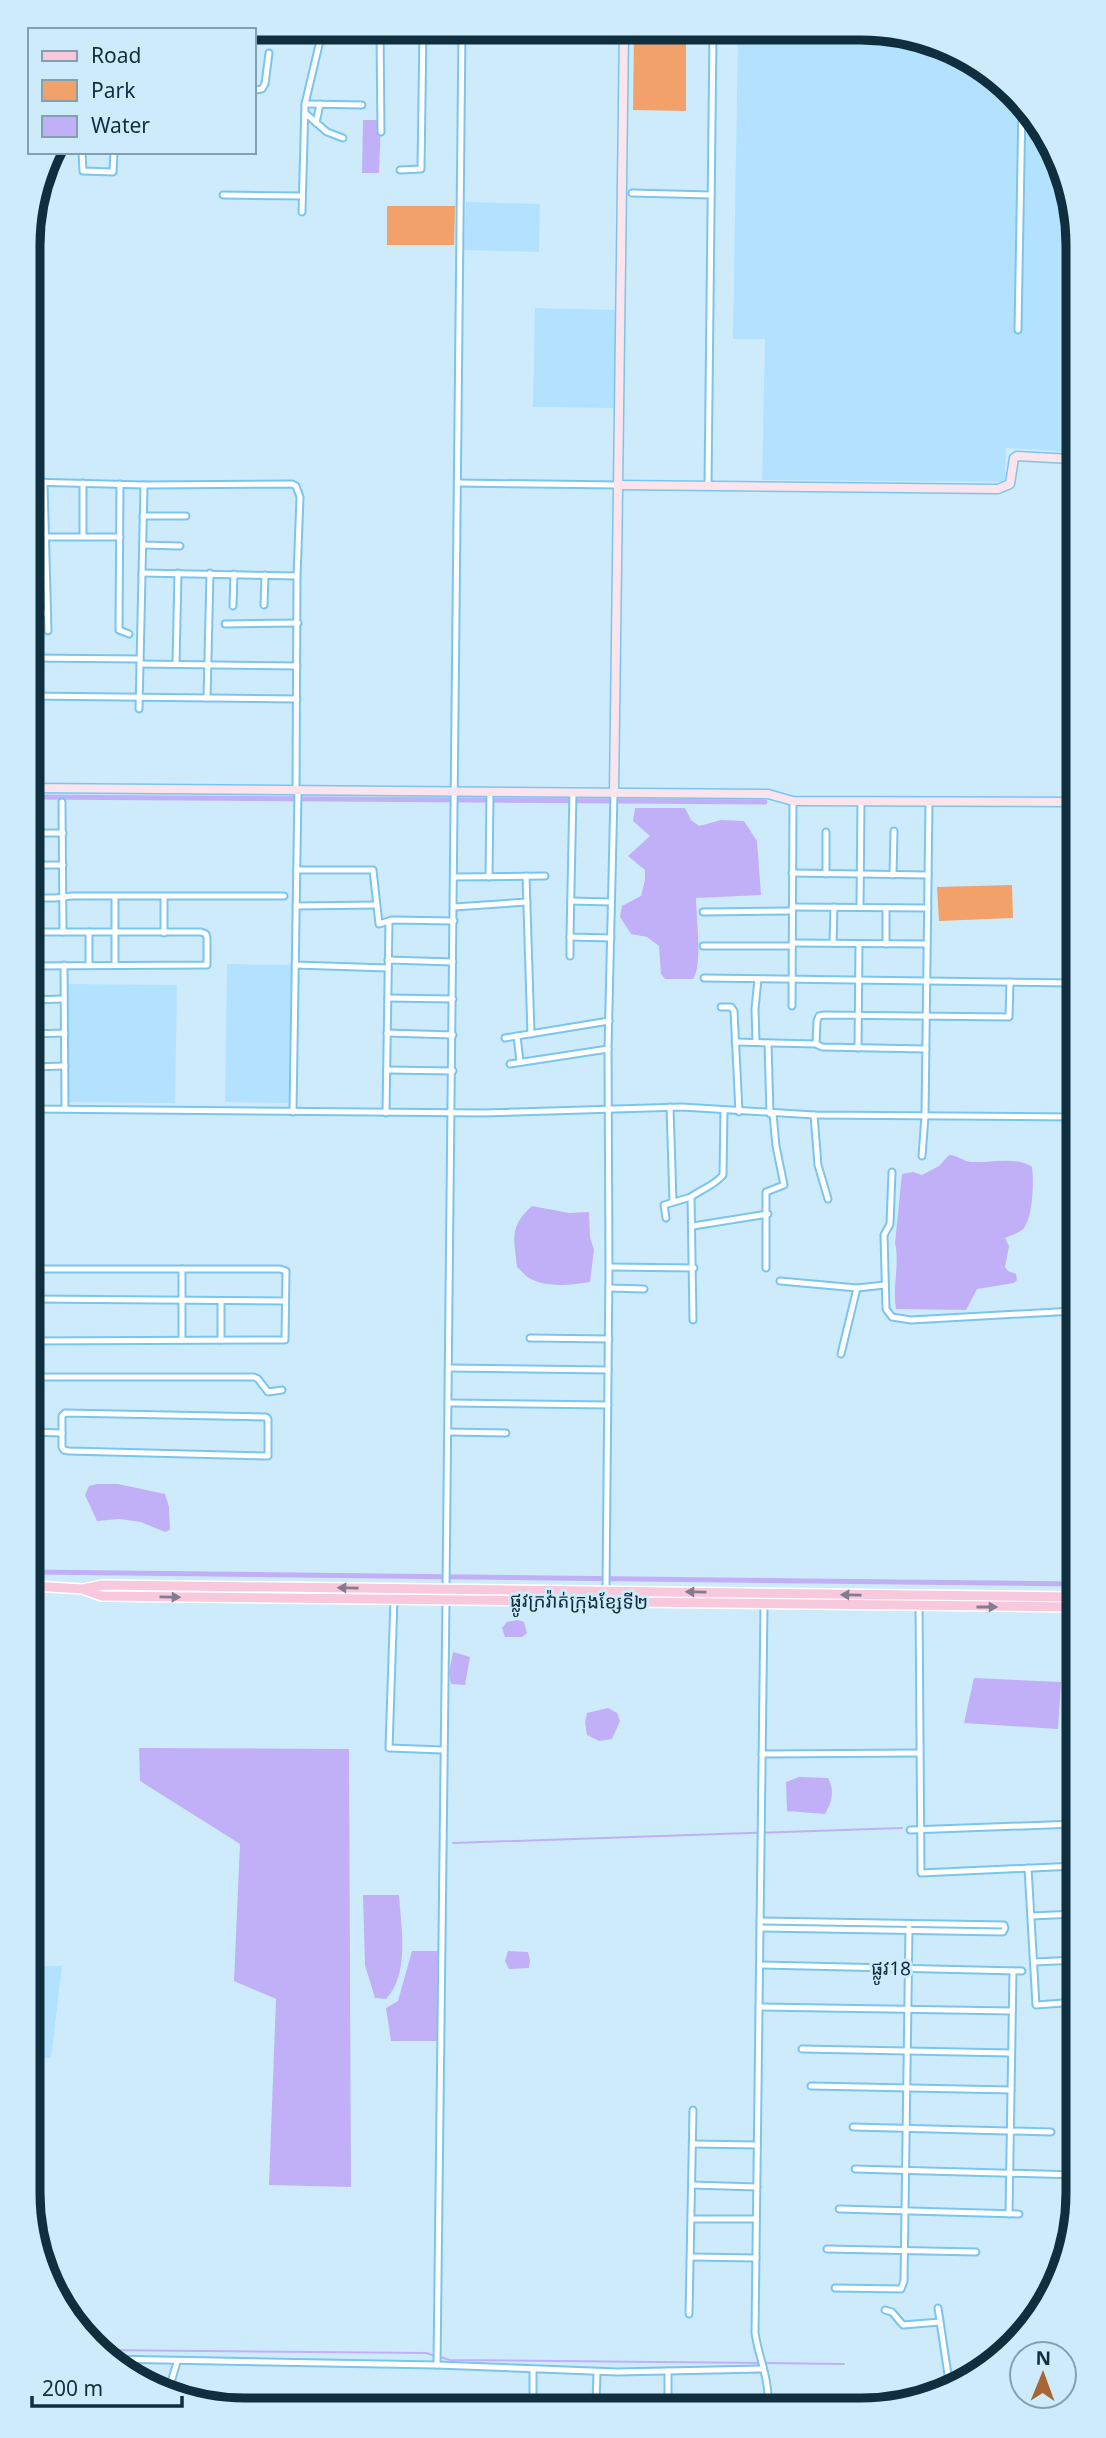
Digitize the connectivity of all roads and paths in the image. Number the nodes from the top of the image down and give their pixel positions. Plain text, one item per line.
1 (321, 40) edge
2 (380, 40) edge
3 (423, 40) edge
4 (463, 40) edge
5 (624, 40) edge
6 (713, 40) edge
7 (269, 53) dead end
8 (256, 90) edge
9 (306, 104) junction
10 (320, 104) junction
11 (362, 105) dead end
12 (305, 113) junction
13 (1022, 119) edge
14 (316, 123) junction
15 (382, 132) dead end
16 (343, 138) dead end
17 (82, 154) edge
18 (114, 154) edge
19 (400, 170) dead end
20 (632, 193) dead end
21 (223, 195) dead end
22 (711, 195) junction
23 (302, 196) junction
24 (302, 212) dead end
25 (1018, 330) dead end
26 (1066, 459) edge
27 (41, 482) edge
28 (44, 482) junction
29 (82, 483) junction
30 (458, 483) junction
31 (120, 484) junction
32 (144, 485) junction
33 (618, 485) junction
34 (708, 487) junction
35 (144, 516) junction
36 (186, 516) dead end
37 (41, 536) edge
38 (44, 536) junction
39 (83, 536) junction
40 (120, 537) junction
41 (143, 545) junction
42 (180, 546) dead end
43 (142, 573) junction
44 (177, 573) junction
45 (210, 573) junction
46 (234, 574) junction
47 (265, 575) junction
48 (297, 576) junction
49 (264, 605) dead end
50 (233, 606) dead end
51 (41, 613) edge
52 (47, 613) junction
53 (298, 623) junction
54 (225, 624) dead end
55 (48, 631) dead end
56 (130, 634) dead end
57 (41, 658) edge
58 (140, 661) junction
59 (176, 664) junction
60 (208, 664) junction
61 (297, 666) junction
62 (41, 696) edge
63 (140, 696) junction
64 (208, 698) junction
65 (297, 699) junction
66 (139, 709) dead end
67 (41, 788) edge
68 (298, 793) junction
69 (490, 794) junction
70 (455, 796) junction
71 (573, 797) junction
72 (614, 798) junction
73 (793, 801) junction
74 (861, 801) junction
75 (62, 802) dead end
76 (929, 802) junction
77 (1066, 803) edge
78 (894, 831) dead end
79 (826, 832) dead end
80 (41, 833) edge
81 (62, 833) junction
82 (489, 840) junction
83 (499, 840) dead end
84 (41, 865) edge
85 (63, 865) junction
86 (297, 870) junction
87 (792, 873) junction
88 (825, 874) junction
89 (860, 874) junction
90 (893, 875) junction
91 (928, 875) junction
92 (526, 876) junction
93 (545, 876) dead end
94 (454, 877) junction
95 (489, 877) junction
96 (284, 896) dead end
97 (63, 897) junction
98 (115, 897) junction
99 (163, 897) junction
100 (41, 898) edge
101 (571, 901) junction
102 (527, 902) junction
103 (611, 902) junction
104 (376, 905) junction
105 (296, 906) junction
106 (454, 907) junction
107 (834, 907) junction
108 (860, 908) junction
109 (886, 908) junction
110 (928, 908) junction
111 (792, 909) junction
112 (703, 912) dead end
113 (389, 921) junction
114 (454, 921) junction
115 (41, 932) edge
116 (63, 932) junction
117 (89, 932) junction
118 (115, 933) junction
119 (164, 933) junction
120 (570, 937) junction
121 (611, 938) junction
122 (833, 943) junction
123 (792, 944) junction
124 (859, 944) junction
125 (886, 944) junction
126 (927, 944) junction
127 (703, 946) dead end
128 (570, 956) dead end
129 (388, 960) junction
130 (453, 962) junction
131 (64, 965) junction
132 (89, 965) junction
133 (115, 965) junction
134 (295, 965) junction
135 (41, 966) edge
136 (388, 968) junction
137 (704, 978) dead end
138 (758, 979) junction
139 (792, 979) junction
140 (859, 980) junction
141 (927, 981) junction
142 (1010, 982) junction
143 (1066, 983) edge
144 (388, 998) junction
145 (64, 999) junction
146 (453, 999) junction
147 (41, 1000) edge
148 (792, 1006) dead end
149 (721, 1007) dead end
150 (859, 1015) junction
151 (926, 1016) junction
152 (609, 1021) junction
153 (41, 1034) edge
154 (65, 1034) junction
155 (387, 1034) junction
156 (531, 1034) junction
157 (453, 1035) junction
158 (517, 1036) junction
159 (505, 1038) dead end
160 (735, 1042) junction
161 (755, 1042) junction
162 (768, 1043) junction
163 (816, 1044) junction
164 (858, 1048) junction
165 (608, 1049) junction
166 (926, 1049) junction
167 (520, 1062) junction
168 (510, 1064) dead end
169 (65, 1066) junction
170 (41, 1067) edge
171 (387, 1070) junction
172 (453, 1071) junction
173 (670, 1107) junction
174 (41, 1109) edge
175 (65, 1109) junction
176 (609, 1109) junction
177 (724, 1110) junction
178 (293, 1112) junction
179 (738, 1112) junction
180 (386, 1113) junction
181 (452, 1113) junction
182 (772, 1114) junction
183 (814, 1115) junction
184 (925, 1116) junction
185 (1066, 1117) edge
186 (922, 1156) dead end
187 (892, 1172) dead end
188 (691, 1197) junction
189 (828, 1199) dead end
190 (673, 1202) junction
191 (768, 1214) junction
192 (666, 1218) dead end
193 (693, 1226) junction
194 (609, 1266) junction
195 (694, 1268) junction
196 (766, 1268) dead end
197 (40, 1269) edge
198 (181, 1269) junction
199 (780, 1281) dead end
200 (885, 1285) junction
201 (609, 1288) junction
202 (857, 1288) junction
203 (644, 1289) dead end
204 (40, 1299) edge
205 (182, 1300) junction
206 (285, 1301) junction
207 (221, 1302) junction
208 (1065, 1311) edge
209 (693, 1320) dead end
210 (530, 1338) dead end
211 (182, 1339) junction
212 (609, 1339) junction
213 (221, 1340) junction
214 (40, 1341) edge
215 (841, 1354) dead end
216 (449, 1368) junction
217 (608, 1370) junction
218 (40, 1377) edge
219 (282, 1390) dead end
220 (449, 1403) junction
221 (608, 1405) junction
222 (40, 1432) edge
223 (448, 1432) junction
224 (62, 1433) junction
225 (506, 1433) dead end
226 (40, 1586) edge
227 (446, 1586) junction
228 (83, 1589) junction
229 (606, 1593) junction
230 (1065, 1597) edge
231 (764, 1598) junction
232 (394, 1599) junction
233 (919, 1601) junction
234 (1065, 1607) edge
235 (443, 1750) junction
236 (919, 1753) junction
237 (762, 1754) junction
238 (1065, 1824) edge
239 (920, 1829) junction
240 (910, 1830) dead end
241 (1065, 1866) edge
242 (1028, 1868) junction
243 (1065, 1914) edge
244 (1031, 1916) junction
245 (760, 1921) junction
246 (835, 1926) junction
247 (909, 1927) junction
248 (760, 1928) junction
249 (1065, 1961) edge
250 (1034, 1962) junction
251 (760, 1965) junction
252 (908, 1968) junction
253 (1013, 1971) junction
254 (1022, 1971) dead end
255 (1065, 2003) edge
256 (759, 2007) junction
257 (908, 2009) junction
258 (1012, 2011) junction
259 (802, 2049) dead end
260 (907, 2051) junction
261 (1012, 2053) junction
262 (811, 2087) dead end
263 (907, 2088) junction
264 (1011, 2090) junction
265 (693, 2110) dead end
266 (853, 2127) dead end
267 (906, 2128) junction
268 (1010, 2131) junction
269 (1051, 2132) dead end
270 (693, 2144) junction
271 (757, 2146) junction
272 (855, 2169) dead end
273 (906, 2170) junction
274 (1010, 2173) junction
275 (1065, 2175) edge
276 (692, 2185) junction
277 (757, 2187) junction
278 (839, 2209) dead end
279 (905, 2211) junction
280 (1009, 2214) junction
281 (1019, 2214) dead end
282 (692, 2219) junction
283 (756, 2219) junction
284 (827, 2249) dead end
285 (905, 2251) junction
286 (976, 2252) dead end
287 (691, 2257) junction
288 (756, 2258) junction
289 (835, 2288) dead end
290 (938, 2308) dead end
291 (885, 2309) dead end
292 (690, 2314) dead end
293 (940, 2322) junction
294 (127, 2360) edge
295 (177, 2362) junction
296 (437, 2362) junction
297 (762, 2367) junction
298 (533, 2370) junction
299 (668, 2371) junction
300 (597, 2372) junction
301 (948, 2378) edge
302 (171, 2384) edge
303 (533, 2398) edge
304 (596, 2398) edge
305 (668, 2398) edge
306 (768, 2398) edge

1 - 9 street
2 - 15 street
3 - 19 street
4 - 30 street
5 - 33 street
6 - 22 street
7 - 8 street
9 - 10 street
9 - 12 street
10 - 11 street
10 - 14 street
12 - 14 street
12 - 23 street
13 - 25 street
14 - 16 street
17 - 18 street
20 - 22 street
21 - 23 street
22 - 34 street
23 - 24 street
26 - 34 street
27 - 28 street
28 - 29 street
28 - 38 street
29 - 31 street
29 - 39 street
30 - 33 street
30 - 70 street
31 - 32 street
31 - 40 street
32 - 35 street
32 - 48 street
33 - 34 street
33 - 72 street
35 - 36 street
35 - 41 street
37 - 38 street
38 - 39 street
38 - 52 street
39 - 40 street
40 - 56 street
41 - 42 street
41 - 43 street
43 - 44 street
43 - 58 street
44 - 45 street
44 - 59 street
45 - 46 street
45 - 60 street
46 - 47 street
46 - 50 street
47 - 48 street
47 - 49 street
48 - 53 street
51 - 52 street
52 - 55 street
53 - 54 street
53 - 61 street
57 - 58 street
58 - 59 street
58 - 63 street
59 - 60 street
60 - 61 street
60 - 64 street
61 - 65 street
62 - 63 street
63 - 64 street
63 - 66 street
64 - 65 street
65 - 68 street
67 - 68 street
68 - 70 street
68 - 86 street
69 - 70 street
69 - 71 street
69 - 82 street
70 - 94 street
71 - 72 street
71 - 101 street
72 - 73 street
72 - 103 street
73 - 74 street
73 - 87 street
74 - 76 street
74 - 89 street
75 - 81 street
76 - 77 street
76 - 91 street
78 - 90 street
79 - 88 street
80 - 81 street
81 - 85 street
82 - 83 street
82 - 95 street
84 - 85 street
85 - 97 street
86 - 104 street
86 - 105 street
87 - 88 street
87 - 111 street
88 - 89 street
89 - 90 street
89 - 108 street
90 - 91 street
91 - 110 street
92 - 93 street
92 - 95 street
92 - 102 street
94 - 95 street
94 - 106 street
96 - 99 street
97 - 98 street
97 - 100 street
97 - 116 street
98 - 99 street
98 - 118 street
99 - 119 street
101 - 103 street
101 - 120 street
102 - 106 street
102 - 156 street
103 - 121 street
104 - 105 street
104 - 113 street
105 - 134 street
106 - 114 street
107 - 108 street
107 - 111 street
107 - 122 street
108 - 109 street
109 - 110 street
109 - 125 street
110 - 126 street
111 - 112 street
111 - 123 street
113 - 114 street
113 - 129 street
114 - 130 street
115 - 116 street
116 - 117 street
117 - 118 street
117 - 132 street
118 - 119 street
118 - 133 street
119 - 133 street
120 - 121 street
120 - 128 street
121 - 152 street
122 - 123 street
122 - 124 street
123 - 127 street
123 - 139 street
124 - 125 street
124 - 140 street
125 - 126 street
126 - 141 street
129 - 130 street
129 - 136 street
130 - 146 street
131 - 132 street
131 - 135 street
131 - 145 street
132 - 133 street
134 - 136 street
134 - 178 street
136 - 144 street
137 - 138 street
138 - 139 street
138 - 161 street
139 - 140 street
139 - 148 street
140 - 141 street
140 - 150 street
141 - 142 street
141 - 151 street
142 - 143 street
142 - 151 street
144 - 146 street
144 - 155 street
145 - 147 street
145 - 154 street
146 - 157 street
149 - 160 street
150 - 151 street
150 - 163 street
150 - 164 street
151 - 166 street
152 - 156 street
152 - 165 street
153 - 154 street
154 - 169 street
155 - 157 street
155 - 171 street
156 - 158 street
157 - 172 street
158 - 159 street
158 - 167 street
160 - 161 street
160 - 179 street
161 - 162 street
162 - 163 street
162 - 182 street
163 - 164 street
164 - 166 street
165 - 167 street
165 - 176 street
166 - 184 street
167 - 168 street
169 - 170 street
169 - 175 street
171 - 172 street
171 - 180 street
172 - 181 street
173 - 176 street
173 - 177 street
173 - 190 street
174 - 175 street
175 - 178 street
176 - 181 street
176 - 194 street
177 - 179 street
177 - 188 street
178 - 180 street
179 - 182 street
180 - 181 street
181 - 216 street
182 - 183 street
182 - 191 street
183 - 184 street
183 - 189 street
184 - 185 street
184 - 186 street
187 - 200 street
188 - 190 street
188 - 193 street
190 - 192 street
191 - 193 street
191 - 196 street
193 - 195 street
194 - 195 street
194 - 201 street
195 - 209 street
197 - 198 street
198 - 205 street
198 - 206 street
199 - 202 street
200 - 202 street
200 - 208 street
201 - 203 street
201 - 212 street
202 - 215 street
204 - 205 street
205 - 207 street
205 - 211 street
206 - 207 street
206 - 213 street
207 - 213 street
210 - 212 street
211 - 213 street
211 - 214 street
212 - 217 street
216 - 217 street
216 - 220 street
217 - 221 street
218 - 219 street
220 - 221 street
220 - 223 street
221 - 229 street
222 - 224 street
223 - 225 street
223 - 227 street
224 - 224 street
226 - 228 main road, ផ្លូវក្រវ៉ាត់ក្រុងខ្សែទី២
227 -> 228 main road, ផ្លូវក្រវ៉ាត់ក្រុងខ្សែទី២
227 - 229 main road, ផ្លូវក្រវ៉ាត់ក្រុងខ្សែទី២
227 - 232 main road, ផ្លូវក្រវ៉ាត់ក្រុងខ្សែទី២
227 - 235 street
228 -> 232 main road, ផ្លូវក្រវ៉ាត់ក្រុងខ្សែទី២
229 - 231 main road, ផ្លូវក្រវ៉ាត់ក្រុងខ្សែទី២
230 - 233 main road, ផ្លូវក្រវ៉ាត់ក្រុងខ្សែទី២
231 - 233 main road, ផ្លូវក្រវ៉ាត់ក្រុងខ្សែទី២
231 - 237 street
232 - 235 street
233 -> 234 main road, ផ្លូវក្រវ៉ាត់ក្រុងខ្សែទី២
233 - 236 street
235 - 296 street
236 - 237 street
236 - 239 street
237 - 245 street
238 - 239 street
239 - 240 street
239 - 242 street
241 - 242 street
242 - 244 street
243 - 244 street
244 - 250 street
245 - 246 street
245 - 248 street
246 - 247 street
246 - 248 street
247 - 247 street
247 - 252 street
248 - 251 street
249 - 250 street
250 - 255 street
251 - 252 street, ផ្លូវ18
251 - 256 street
252 - 253 street, ផ្លូវ18
252 - 257 street
253 - 254 street, ផ្លូវ18
253 - 258 street
256 - 257 street
256 - 271 street
257 - 258 street
257 - 260 street
258 - 261 street
259 - 260 street
260 - 261 street
260 - 263 street
261 - 264 street
262 - 263 street
263 - 264 street
263 - 267 street
264 - 268 street
265 - 270 street
266 - 267 street
267 - 268 street
267 - 273 street
268 - 269 street
268 - 274 street
270 - 271 street
270 - 276 street
271 - 277 street
272 - 273 street
273 - 274 street
273 - 279 street
274 - 275 street
274 - 280 street
276 - 277 street
276 - 282 street
277 - 283 street
278 - 279 street
279 - 280 street
279 - 285 street
280 - 281 street
282 - 283 street
282 - 287 street
283 - 288 street
284 - 285 street
285 - 286 street
285 - 289 street
287 - 288 street
287 - 292 street
288 - 297 street
290 - 293 street
291 - 293 street
293 - 301 street
294 - 295 street
295 - 296 street
295 - 302 street
296 - 298 street
297 - 299 street
297 - 306 street
298 - 300 street
298 - 303 street
299 - 300 street
299 - 305 street
300 - 304 street

